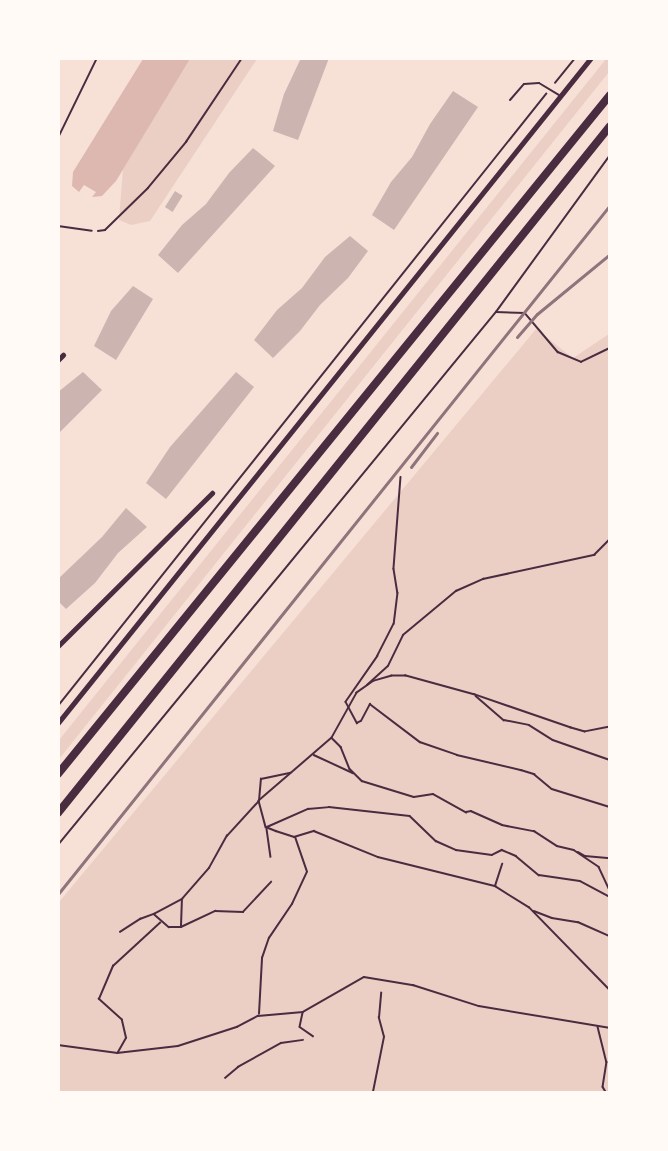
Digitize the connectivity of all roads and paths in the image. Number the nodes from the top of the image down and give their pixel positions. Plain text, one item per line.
1 (97, 58) edge
2 (242, 58) edge
3 (575, 58) edge
4 (591, 58) edge
5 (551, 88) junction
6 (609, 95) edge
7 (561, 96) junction
8 (510, 100) dead end
9 (609, 126) edge
10 (58, 138) edge
11 (609, 154) edge
12 (58, 226) edge
13 (92, 231) joint
14 (496, 312) junction
15 (609, 348) edge
16 (401, 477) dead end
17 (212, 493) dead end
18 (609, 539) edge
19 (58, 646) edge
20 (363, 689) junction
21 (475, 695) junction
22 (58, 706) edge
23 (348, 708) junction
24 (58, 723) edge
25 (609, 727) edge
26 (332, 738) junction
27 (312, 754) junction
28 (609, 760) edge
29 (291, 773) junction
30 (58, 774) edge
31 (356, 775) junction
32 (259, 801) junction
33 (609, 807) edge
34 (58, 813) edge
35 (265, 823) junction
36 (266, 827) junction
37 (294, 837) junction
38 (58, 845) edge
39 (574, 850) junction
40 (271, 857) dead end
41 (609, 858) edge
42 (502, 864) dead end
43 (271, 882) dead end
44 (495, 886) junction
45 (609, 891) edge
46 (609, 897) edge
47 (182, 899) junction
48 (529, 908) junction
49 (154, 914) junction
50 (160, 923) junction
51 (181, 927) junction
52 (120, 932) dead end
53 (609, 936) edge
54 (609, 990) edge
55 (381, 993) dead end
56 (303, 1012) junction
57 (258, 1016) junction
58 (598, 1026) junction
59 (609, 1028) edge
60 (313, 1036) dead end
61 (303, 1040) dead end
62 (58, 1045) edge
63 (117, 1053) junction
64 (225, 1078) dead end
65 (373, 1092) edge
66 (606, 1092) edge

1 - 10 path
2 - 13 path
3 - 5 path
4 - 7 street
5 - 7 lane
5 - 8 lane
5 - 22 path
6 - 30 highway
7 - 24 street
9 - 34 highway
11 - 14 path
12 - 13 lane
14 - 15 path
14 - 38 path
16 - 23 path
17 - 19 street
18 - 20 path
20 - 21 path
20 - 23 path
21 - 25 path
21 - 28 path
23 - 26 path
23 - 33 path
26 - 27 path
26 - 31 path
27 - 29 path
27 - 31 path
29 - 32 path
29 - 32 path
31 - 39 path
32 - 35 path
32 - 47 path
35 - 36 path
35 - 40 path
36 - 37 path
36 - 46 path
37 - 44 path
37 - 57 path
39 - 41 path
39 - 45 path
42 - 44 path
43 - 51 path
44 - 48 path
47 - 49 path
47 - 51 path
48 - 53 path
48 - 54 path
49 - 50 path
49 - 52 path
50 - 51 path
50 - 63 path
55 - 65 path
56 - 57 path
56 - 58 path
56 - 60 path
57 - 63 path
58 - 59 path
58 - 66 path
61 - 64 path
62 - 63 path

